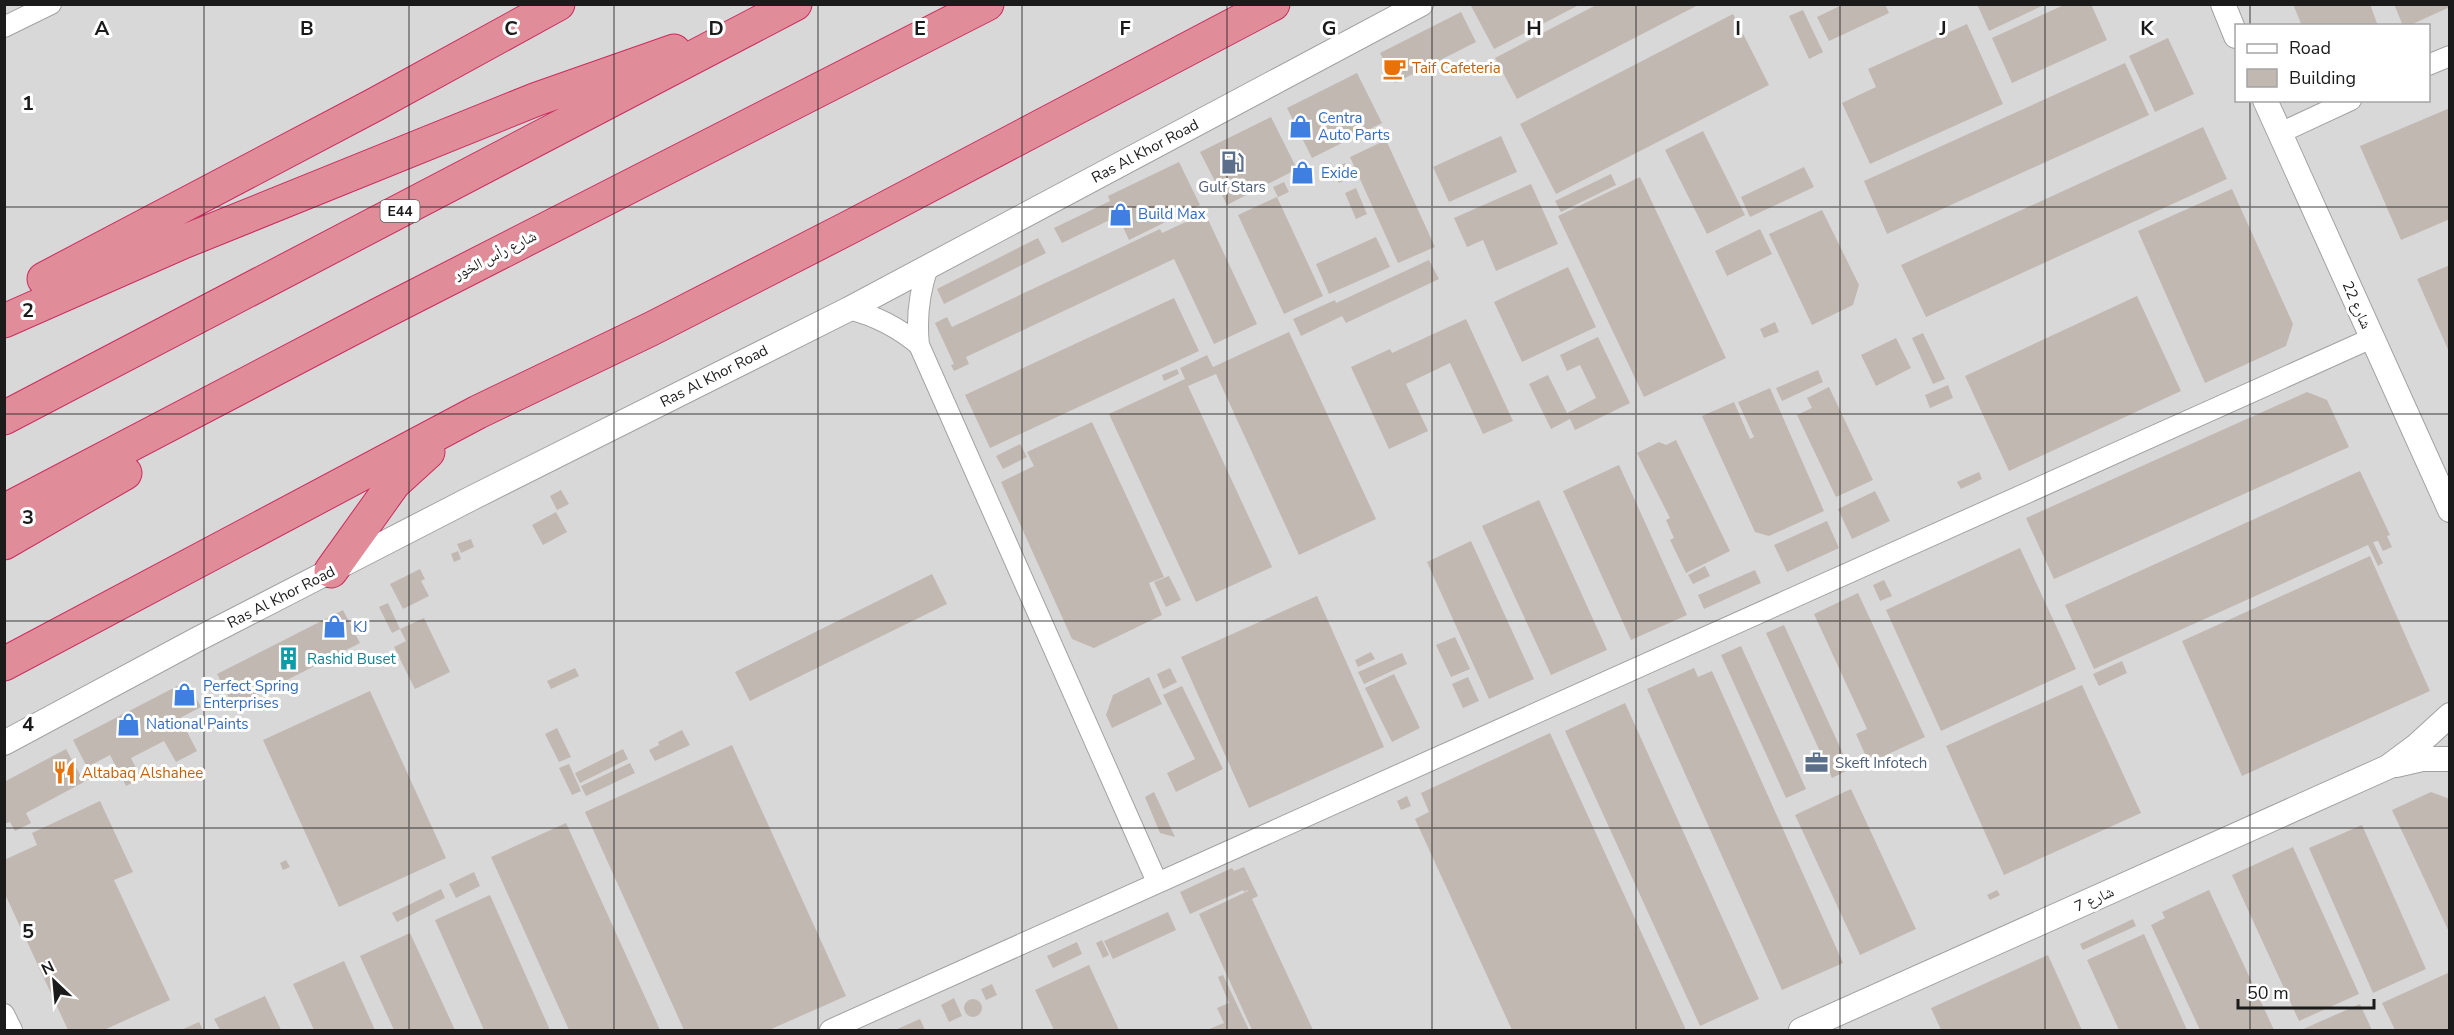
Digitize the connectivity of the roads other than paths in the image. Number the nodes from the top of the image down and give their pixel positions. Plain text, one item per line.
1 (51, 4) edge
2 (558, 4) edge
3 (795, 4) edge
4 (987, 4) edge
5 (1273, 4) edge
6 (1422, 4) edge
7 (2223, 4) edge
8 (4, 27) edge
9 (2235, 34) edge
10 (734, 36) junction
11 (2450, 56) edge
12 (2430, 64) edge
13 (2266, 102) edge
14 (2347, 102) edge
15 (2280, 133) junction
16 (928, 267) junction
17 (4, 299) edge
18 (849, 309) junction
19 (378, 315) junction
20 (4, 321) edge
21 (2372, 338) junction
22 (919, 345) junction
23 (478, 412) junction
24 (4, 418) edge
25 (2450, 510) edge
26 (4, 511) edge
27 (4, 543) edge
28 (331, 571) junction
29 (4, 664) edge
30 (2450, 715) edge
31 (4, 744) edge
32 (2450, 759) edge
33 (2388, 766) junction
34 (1157, 882) junction
35 (4, 1014) edge
36 (12, 1030) edge
37 (830, 1030) edge
38 (1801, 1030) edge

1 - 8 street
2 - 17 highway
3 - 10 highway, E44
4 - 19 highway, شارع رأس الخور
5 - 23 highway
6 - 16 street, Ras Al Khor Road
7 - 9 street
10 - 20 highway
10 - 24 highway, E44
11 - 12 street
13 - 15 street, شارع 22
14 - 15 street
15 - 21 street, شارع 22
16 - 18 street, Ras Al Khor Road
16 - 22 street
18 - 22 street
18 - 28 street, Ras Al Khor Road
19 - 26 highway, شارع رأس الخور
19 - 27 highway
21 - 25 street, شارع 22
21 - 34 street
22 - 34 street
23 - 28 highway
23 - 29 highway
28 - 31 street, Ras Al Khor Road
30 - 33 street, شارع 7
32 - 33 street, شارع 7
33 - 38 street, شارع 7
34 - 37 street
35 - 36 street

